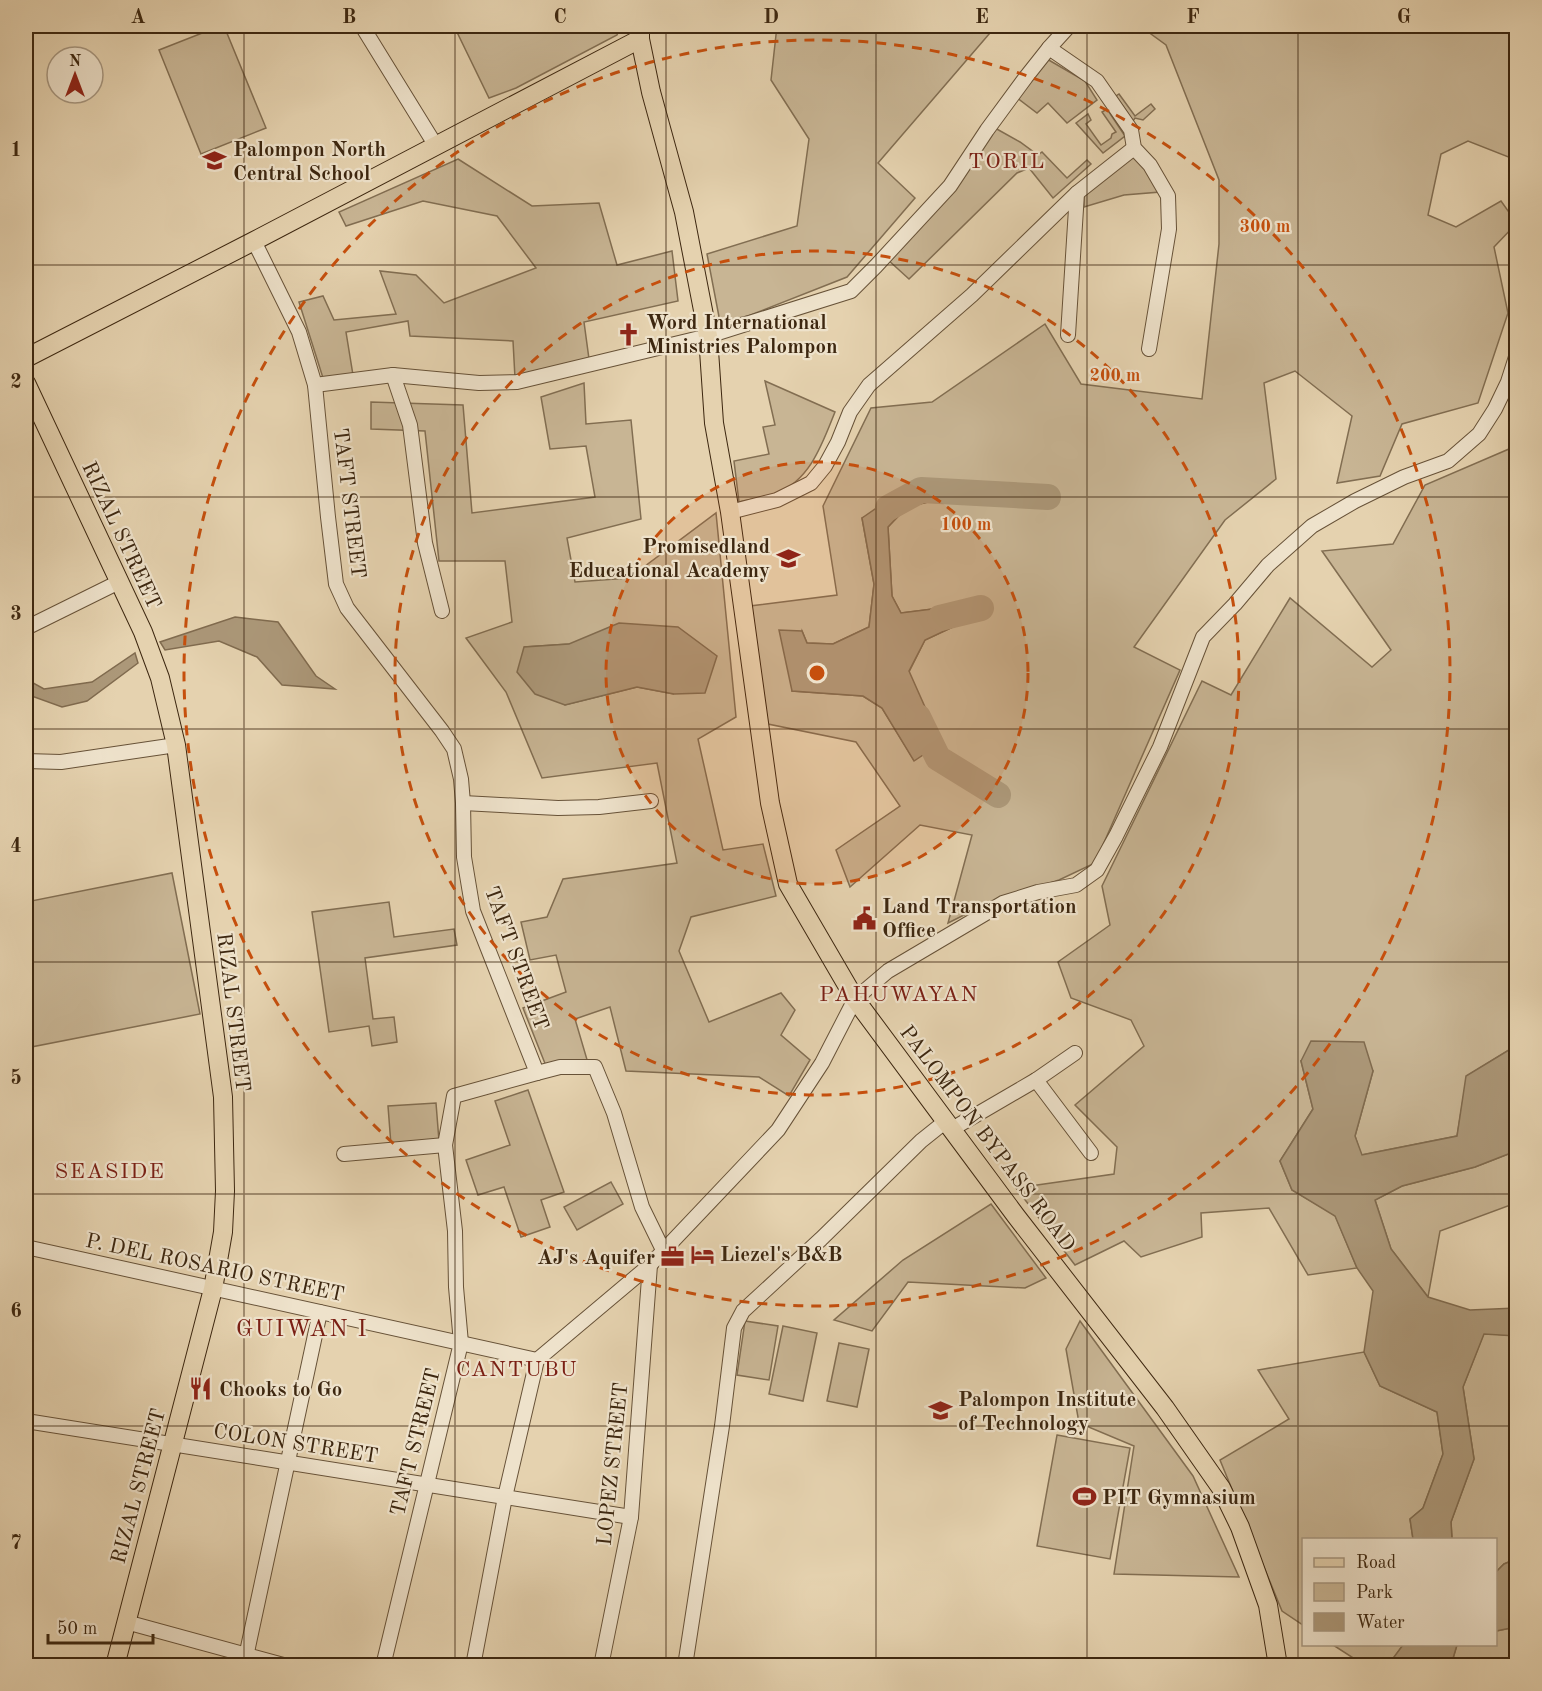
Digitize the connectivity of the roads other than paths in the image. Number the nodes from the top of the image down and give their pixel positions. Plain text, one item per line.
1 (362, 26) edge
2 (1069, 26) edge
3 (640, 32) edge
4 (1049, 48) junction
5 (436, 146) junction
6 (1134, 148) junction
7 (1077, 193) junction
8 (254, 241) junction
9 (1068, 335) dead end
10 (708, 336) junction
11 (1149, 349) dead end
12 (1516, 357) edge
13 (26, 358) edge
14 (393, 375) junction
15 (26, 383) edge
16 (315, 385) junction
17 (730, 512) junction
18 (119, 582) junction
19 (442, 611) dead end
20 (26, 628) edge
21 (176, 745) junction
22 (26, 761) edge
23 (651, 801) dead end
24 (464, 803) junction
25 (855, 999) junction
26 (1075, 1053) dead end
27 (537, 1073) junction
28 (1036, 1080) junction
29 (949, 1125) junction
30 (445, 1145) junction
31 (1091, 1153) dead end
32 (344, 1154) dead end
33 (26, 1247) edge
34 (663, 1250) junction
35 (650, 1265) junction
36 (213, 1288) junction
37 (320, 1312) junction
38 (461, 1343) junction
39 (537, 1360) junction
40 (26, 1421) edge
41 (173, 1444) junction
42 (288, 1462) junction
43 (427, 1485) junction
44 (506, 1497) junction
45 (631, 1517) junction
46 (126, 1623) junction
47 (245, 1660) edge
48 (115, 1665) edge
49 (287, 1665) edge
50 (383, 1665) edge
51 (473, 1665) edge
52 (601, 1665) edge
53 (685, 1665) edge
54 (1278, 1665) edge

1 - 5 street
2 - 4 street
3 - 5 main road
3 - 10 main road, PALOMPON BYPASS ROAD
4 - 6 street
4 - 10 street
5 - 8 main road
6 - 7 street
6 - 11 street
7 - 9 street
7 - 17 street
8 - 13 main road
8 - 16 street, TAFT STREET
10 - 14 street
10 - 17 main road, PALOMPON BYPASS ROAD
12 - 25 street
14 - 16 street
14 - 19 street
15 - 18 main road, RIZAL STREET
16 - 24 street, TAFT STREET
17 - 25 main road, PALOMPON BYPASS ROAD
18 - 20 street
18 - 21 main road, RIZAL STREET
21 - 22 street
21 - 36 main road, RIZAL STREET
23 - 24 street
24 - 27 street, TAFT STREET
25 - 29 main road, PALOMPON BYPASS ROAD
25 - 34 street
26 - 28 street
27 - 30 street, TAFT STREET
27 - 34 street
28 - 29 street
28 - 31 street
29 - 53 street
29 - 54 main road, PALOMPON BYPASS ROAD
30 - 32 street
30 - 38 street, TAFT STREET
33 - 36 street, P. DEL ROSARIO STREET
34 - 35 street
35 - 39 street
35 - 45 street, LOPEZ STREET
36 - 37 street, P. DEL ROSARIO STREET
36 - 41 main road, RIZAL STREET
37 - 38 street, P. DEL ROSARIO STREET
37 - 42 street
38 - 39 street, P. DEL ROSARIO STREET
38 - 43 street, TAFT STREET
39 - 44 street
40 - 41 street, COLON STREET
41 - 42 street, COLON STREET
41 - 46 main road, RIZAL STREET
42 - 43 street, COLON STREET
42 - 47 street
43 - 44 street, COLON STREET
43 - 50 street, TAFT STREET
44 - 45 street, COLON STREET
44 - 51 street
45 - 52 street, LOPEZ STREET
46 - 47 street
46 - 48 main road, RIZAL STREET
47 - 49 street

